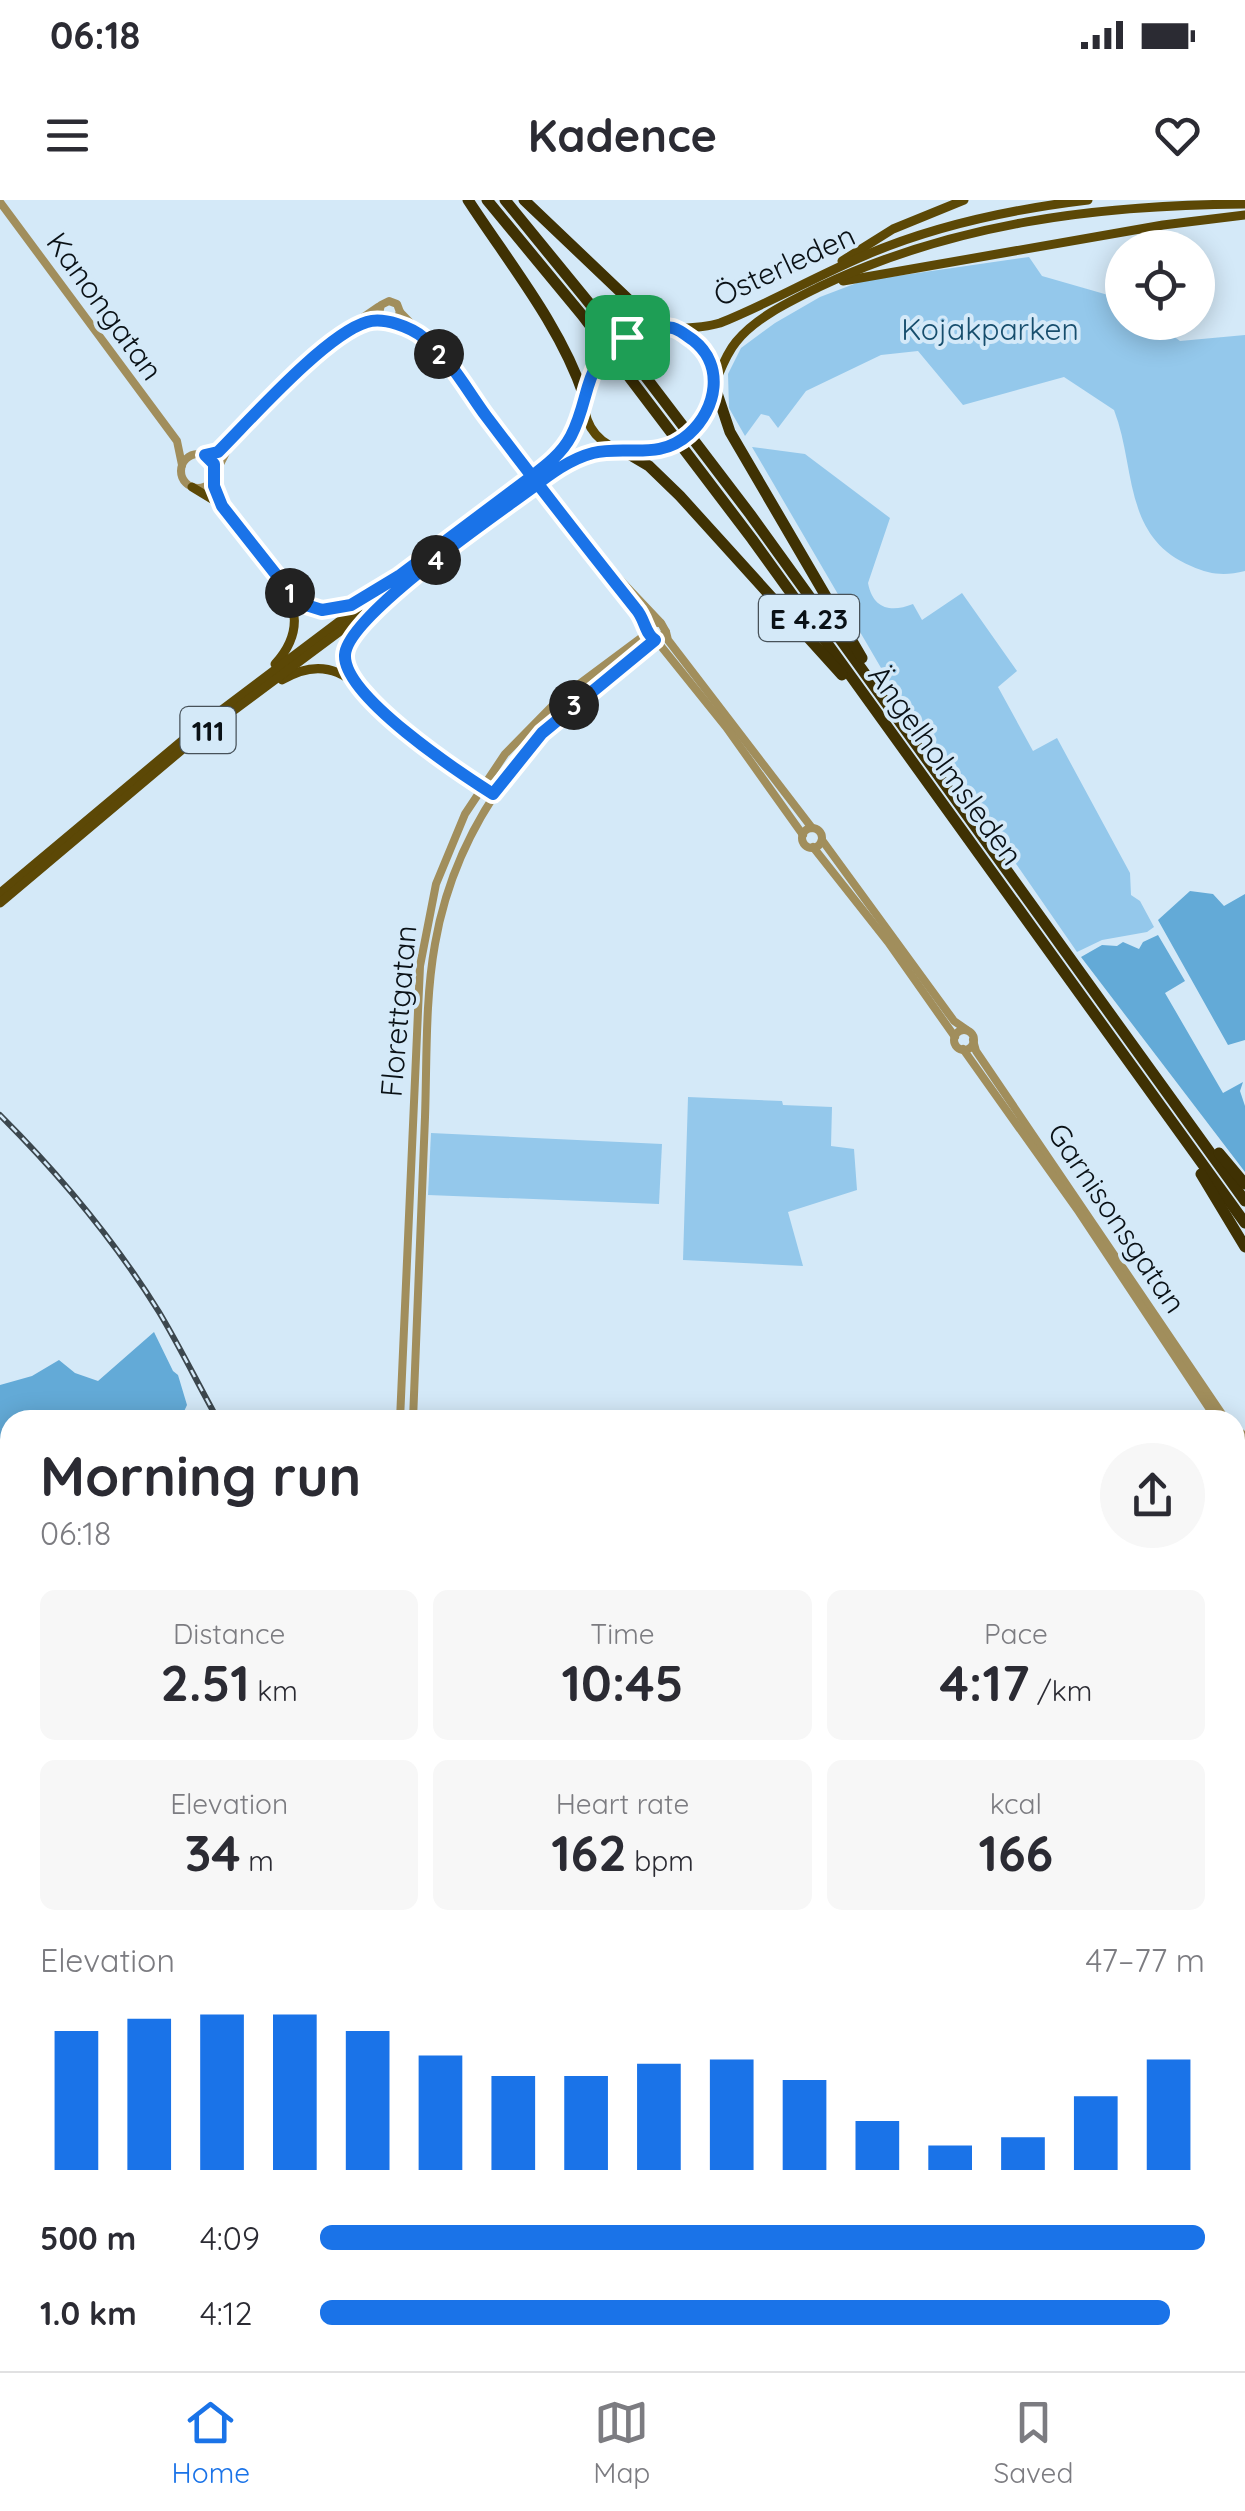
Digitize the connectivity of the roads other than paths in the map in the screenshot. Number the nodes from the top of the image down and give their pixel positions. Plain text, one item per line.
1 (468, 200) edge
2 (487, 200) edge
3 (505, 200) edge
4 (524, 200) edge
5 (964, 200) edge
6 (1088, 200) edge
7 (0, 202) edge
8 (1245, 204) edge
9 (1047, 211) junction
10 (1245, 215) edge
11 (821, 281) junction
12 (381, 305) junction
13 (400, 312) junction
14 (386, 322) junction
15 (673, 328) junction
16 (343, 334) junction
17 (424, 337) junction
18 (715, 385) junction
19 (584, 398) junction
20 (238, 432) junction
21 (174, 437) junction
22 (623, 452) junction
23 (203, 454) junction
24 (182, 465) junction
25 (542, 474) junction
26 (213, 478) junction
27 (530, 484) junction
28 (192, 486) junction
29 (222, 506) junction
30 (583, 543) junction
31 (426, 567) junction
32 (399, 576) junction
33 (281, 583) junction
34 (660, 622) junction
35 (647, 630) junction
36 (666, 632) junction
37 (656, 640) junction
38 (358, 686) junction
39 (246, 701) junction
40 (885, 701) junction
41 (220, 712) junction
42 (399, 726) joint
43 (923, 776) junction
44 (481, 787) junction
45 (493, 794) junction
46 (812, 828) junction
47 (803, 835) junction
48 (822, 840) junction
49 (813, 847) junction
50 (0, 893) edge
51 (0, 903) edge
52 (967, 1030) junction
53 (954, 1037) junction
54 (974, 1040) junction
55 (964, 1049) junction
56 (1156, 1078) junction
57 (1170, 1119) junction
58 (1245, 1184) edge
59 (1245, 1202) edge
60 (1245, 1223) edge
61 (1245, 1248) edge
62 (400, 1410) edge
63 (413, 1410) edge
64 (1210, 1410) edge
65 (1219, 1410) edge

1 - 19 highway
2 - 43 highway, Ängelholmsleden / E 4.23
3 - 40 highway, Ängelholmsleden / E 4.23
4 - 15 highway
5 - 11 main road
6 - 9 main road, Österleden / 111
7 - 21 street, Kanongatan
8 - 9 main road, Österleden / 111
9 - 11 main road, Österleden / 111
10 - 11 main road
11 - 15 main road, Österleden / 111
11 - 18 main road, Österleden / 111
12 - 13 street, Garnisonsgatan
12 - 14 street
12 - 16 street
13 - 14 street
13 - 17 street, Garnisonsgatan
14 - 16 street
14 - 17 street, Garnisonsgatan
15 - 18 main road
15 - 19 main road, 111, bridge
16 - 20 street
17 - 30 street, Garnisonsgatan
18 - 22 main road, 111, bridge
18 - 40 highway
19 - 22 main road
19 - 25 main road, 111
20 - 23 street
20 - 26 street
21 - 23 street, Kanongatan
21 - 24 street, Kanongatan
22 - 25 main road, 111
22 - 43 highway
23 - 24 street
23 - 26 street
24 - 28 street
25 - 27 main road, 111, bridge
26 - 28 street
26 - 29 main road
27 - 31 main road, 111
27 - 32 main road, 111
28 - 29 main road
29 - 33 main road
30 - 34 street, Garnisonsgatan
30 - 35 street, Garnisonsgatan
31 - 38 main road
31 - 39 main road, 111
32 - 33 main road
32 - 41 main road, 111
33 - 41 main road
34 - 35 street
34 - 36 street, Garnisonsgatan
35 - 37 street, Garnisonsgatan
35 - 44 street, Florettgatan
36 - 37 street
36 - 46 street, Garnisonsgatan
37 - 45 street, Florettgatan
37 - 47 street, Garnisonsgatan
38 - 39 main road
38 - 42 main road
39 - 51 main road, 111
40 - 56 highway, Ängelholmsleden
41 - 50 main road, 111
42 - 44 street
43 - 57 highway, Ängelholmsleden
44 - 45 street
44 - 62 street, Florettgatan
45 - 63 street, Florettgatan
46 - 47 street
46 - 48 street, Garnisonsgatan
47 - 49 street, Garnisonsgatan
48 - 49 street
48 - 52 street, Garnisonsgatan
49 - 53 street, Garnisonsgatan
52 - 53 street
52 - 54 street, Garnisonsgatan
53 - 55 street, Garnisonsgatan
54 - 55 street
54 - 65 street, Garnisonsgatan
55 - 64 street, Garnisonsgatan
56 - 58 highway
56 - 59 highway, Ängelholmsleden
57 - 60 highway, Ängelholmsleden
57 - 61 highway

